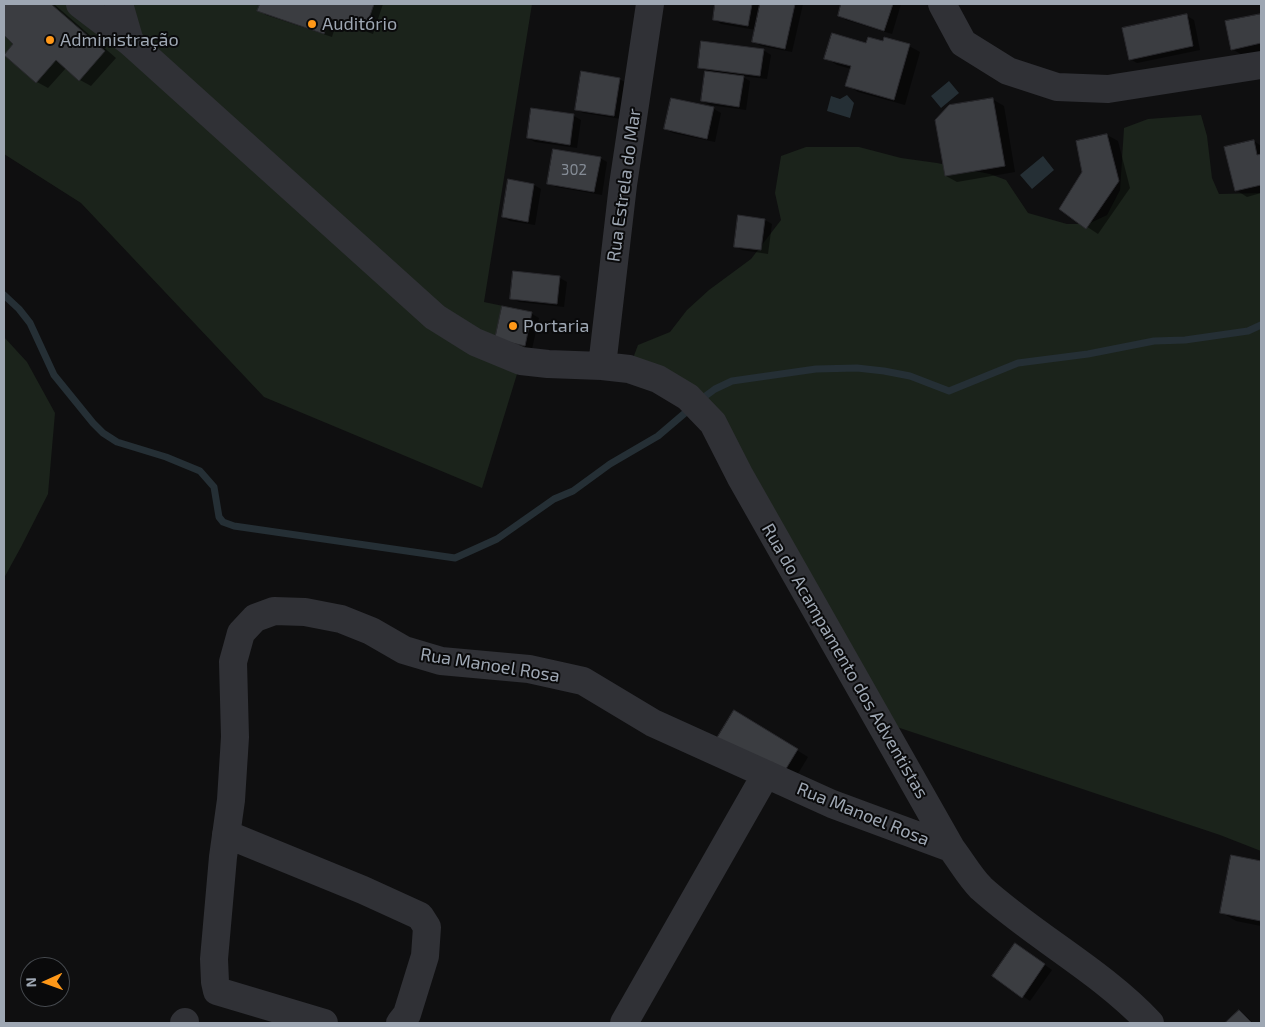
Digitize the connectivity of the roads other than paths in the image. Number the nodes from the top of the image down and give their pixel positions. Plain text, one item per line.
1 (80, 4) edge
2 (119, 4) edge
3 (650, 4) edge
4 (942, 4) edge
5 (130, 42) junction
6 (1261, 65) edge
7 (602, 366) junction
8 (766, 774) junction
9 (226, 834) junction
10 (951, 848) junction
11 (324, 1023) edge
12 (400, 1023) edge
13 (624, 1023) edge
14 (1150, 1023) edge

1 - 5 street, Rua do Acampamento dos Adventistas
2 - 5 street
3 - 7 street, Rua Estrela do Mar
4 - 6 street
5 - 7 street, Rua do Acampamento dos Adventistas
7 - 10 street, Rua do Acampamento dos Adventistas
8 - 9 street, Rua Manoel Rosa
8 - 10 street, Rua Manoel Rosa
8 - 13 street
9 - 11 street, Rua Manoel Rosa
9 - 12 street
10 - 14 street, Rua do Acampamento dos Adventistas

